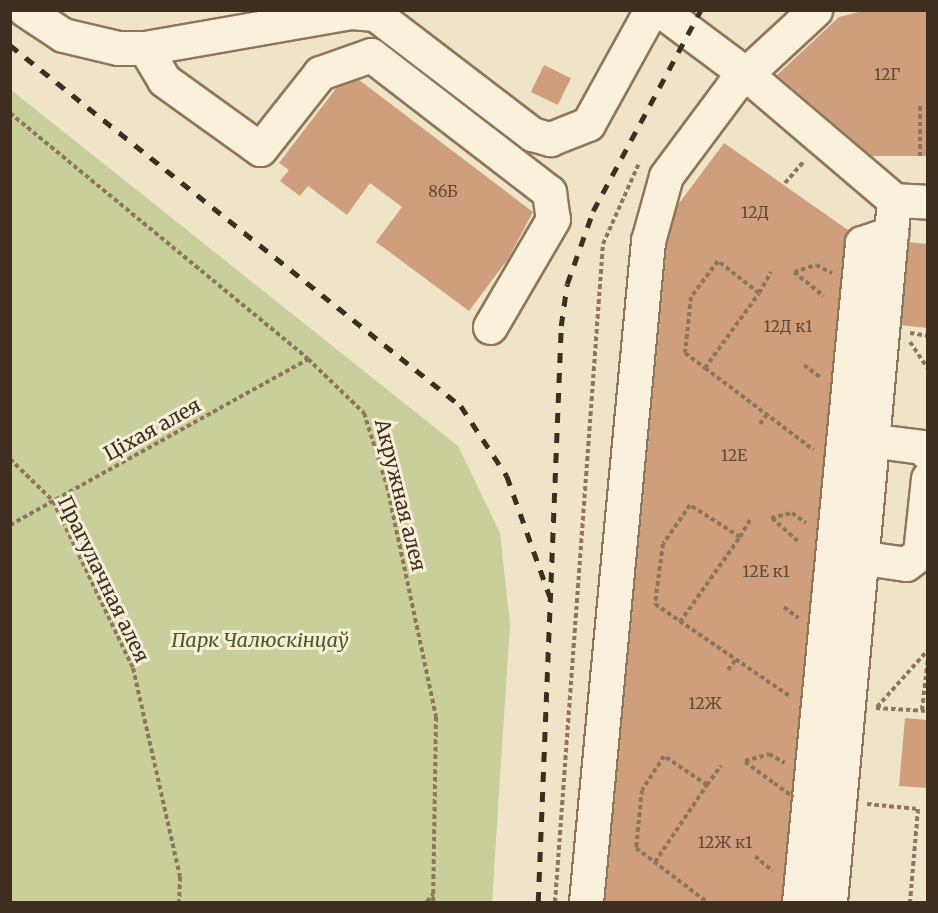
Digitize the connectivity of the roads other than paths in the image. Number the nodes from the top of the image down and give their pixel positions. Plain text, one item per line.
1 (25, 10) edge
2 (651, 10) edge
3 (660, 10) edge
4 (815, 10) edge
5 (145, 48) junction
6 (746, 74) junction
7 (894, 200) junction
8 (927, 202) edge
9 (891, 234) junction
10 (490, 327) dead end
11 (876, 441) junction
12 (927, 454) edge
13 (927, 478) edge
14 (865, 558) junction
15 (827, 625) junction
16 (808, 888) edge
17 (586, 903) edge

1 - 5 lane
2 - 5 lane
3 - 6 lane
4 - 6 lane
5 - 10 lane
6 - 7 lane
6 - 17 lane
7 - 8 lane
7 - 9 lane
9 - 11 lane
9 - 15 lane
11 - 12 lane
11 - 14 lane
13 - 14 lane
14 - 15 lane
15 - 16 lane
15 - 16 lane

